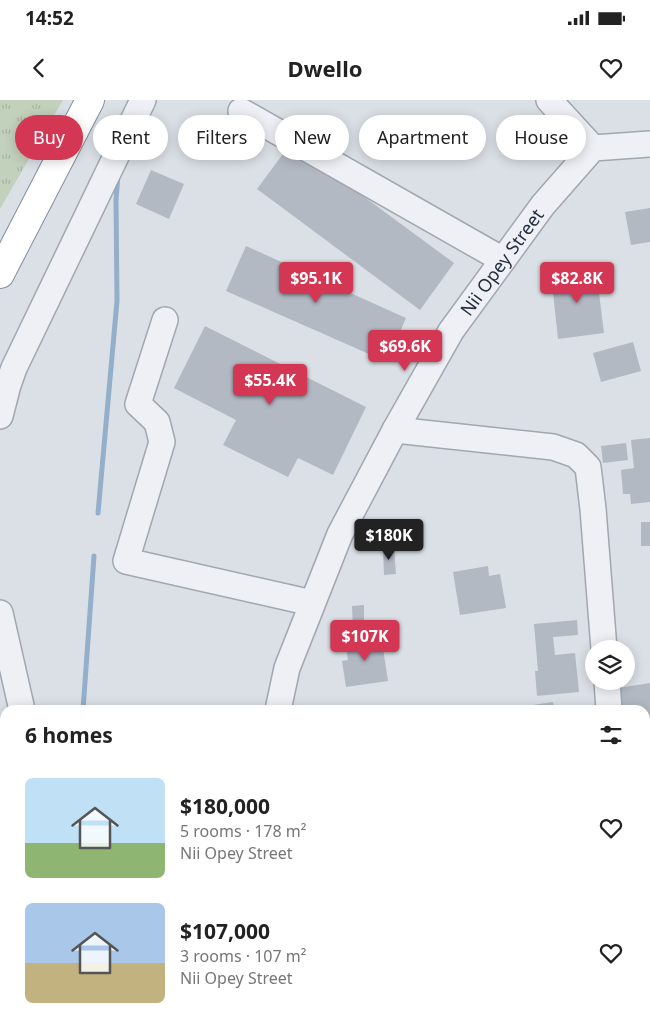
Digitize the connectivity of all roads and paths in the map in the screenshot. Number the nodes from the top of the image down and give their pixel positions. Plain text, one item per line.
1 (90, 100) edge
2 (143, 100) edge
3 (549, 100) edge
4 (241, 111) dead end
5 (650, 144) edge
6 (593, 148) junction
7 (503, 260) junction
8 (0, 274) edge
9 (165, 320) dead end
10 (0, 416) edge
11 (395, 430) junction
12 (312, 604) junction
13 (0, 612) edge
14 (603, 640) edge
15 (608, 690) edge
16 (21, 705) edge
17 (279, 705) edge
18 (609, 705) edge

1 - 8 highway
2 - 10 street
3 - 6 street
4 - 7 street
5 - 6 street
6 - 7 street, Nii Opey Street
7 - 11 street, Nii Opey Street
9 - 12 street
11 - 12 street, Nii Opey Street
11 - 14 street
12 - 17 street, Nii Opey Street
13 - 16 street
15 - 18 street

